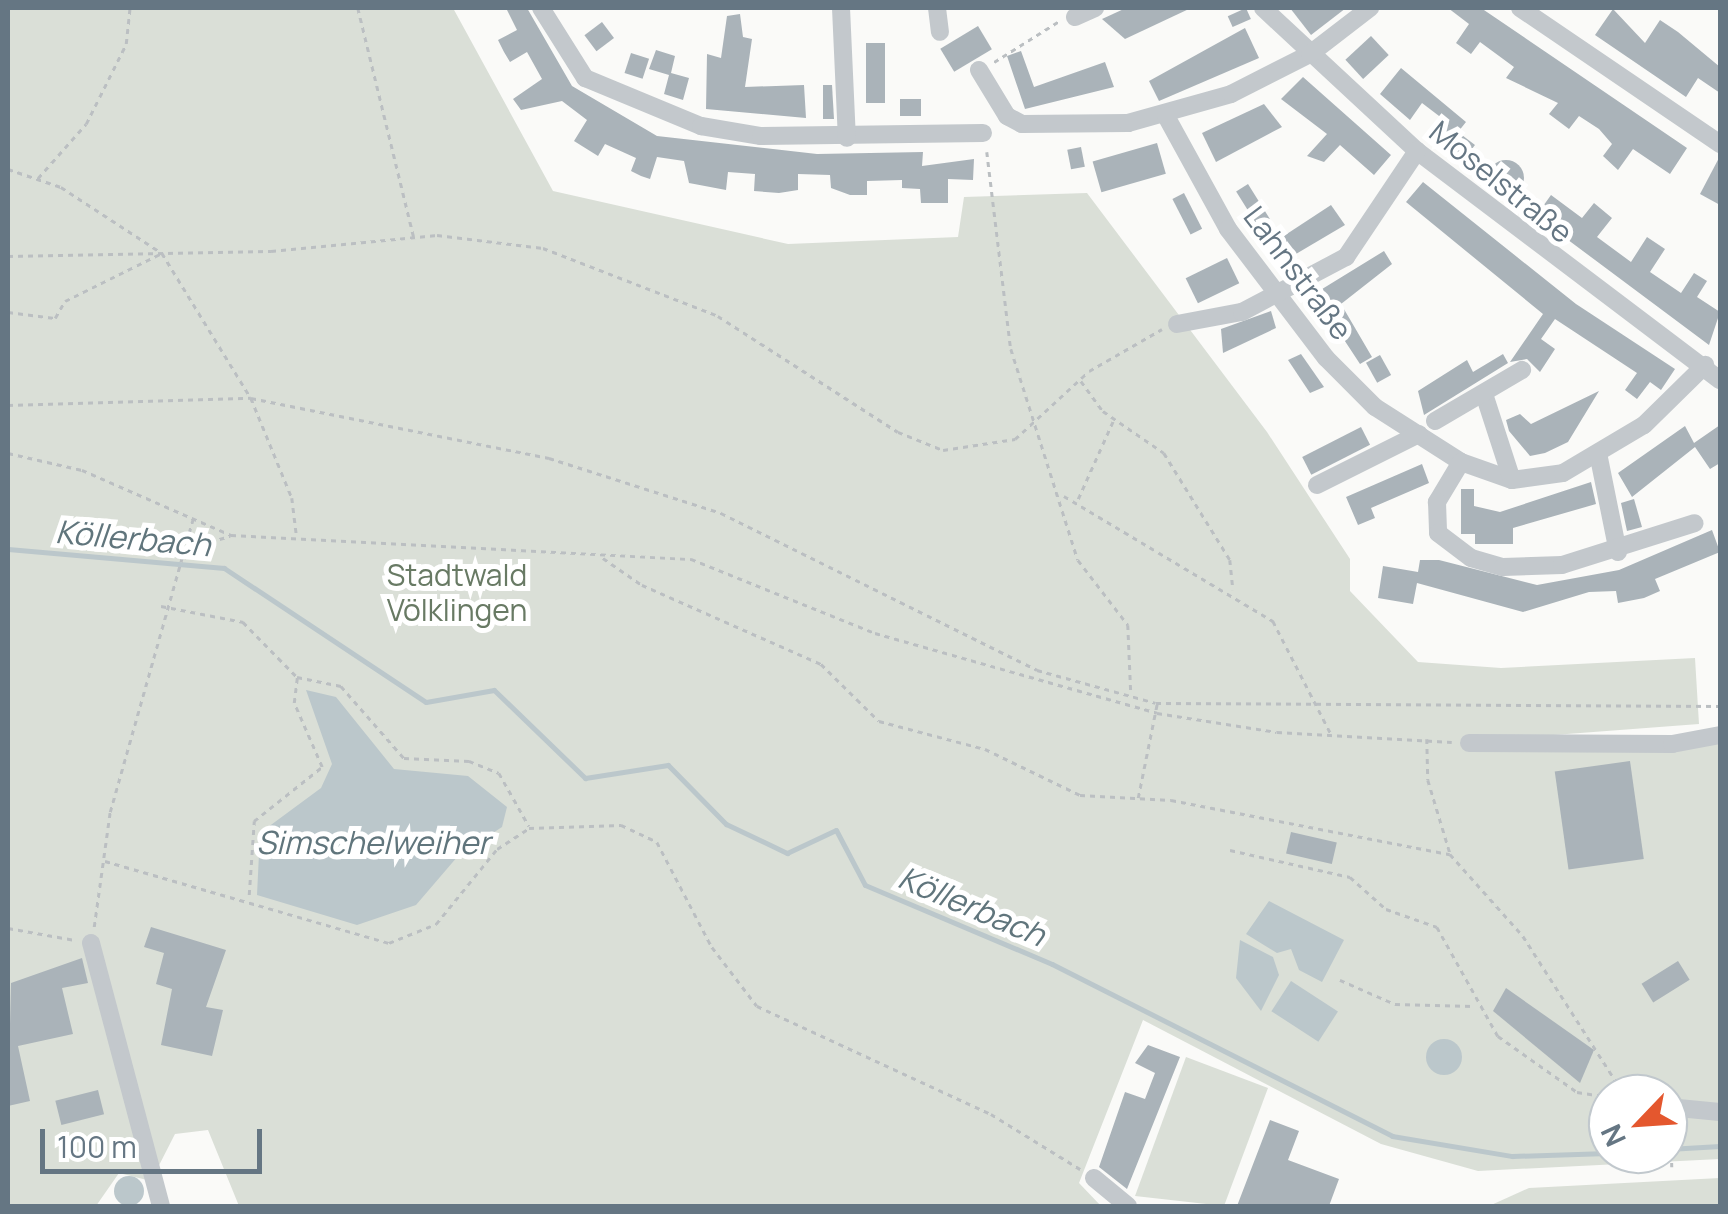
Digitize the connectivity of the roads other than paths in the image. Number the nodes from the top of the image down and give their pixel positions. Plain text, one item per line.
1 (541, 8) edge
2 (841, 8) edge
3 (936, 8) edge
4 (1095, 8) edge
5 (1263, 8) edge
6 (1370, 8) edge
7 (1520, 8) edge
8 (1075, 17) road end
9 (940, 32) dead end
10 (1310, 54) junction
11 (980, 70) road end
12 (1166, 116) junction
13 (984, 133) road end
14 (847, 138) junction
15 (1720, 144) edge
16 (1418, 152) junction
17 (1274, 295) junction
18 (1177, 324) road end
19 (1705, 365) junction
20 (1522, 370) dead end
21 (1720, 380) edge
22 (1486, 397) junction
23 (1435, 421) dead end
24 (1420, 434) junction
25 (1598, 453) junction
26 (1461, 462) junction
27 (1512, 480) junction
28 (1317, 485) dead end
29 (1696, 524) dead end
30 (1618, 552) junction
31 (1720, 735) edge
32 (1469, 744) road end
33 (92, 943) road end
34 (110, 1002) junction
35 (91, 1008) dead end
36 (1688, 1109) edge
37 (1720, 1112) edge
38 (1094, 1178) road end
39 (161, 1206) edge
40 (1128, 1206) edge

1 - 14 street
2 - 14 street
3 - 9 street
4 - 8 street
5 - 10 street, Moselstraße
6 - 10 street
7 - 15 street
10 - 12 street
10 - 16 street, Moselstraße
11 - 12 street
12 - 17 street, Lahnstraße
13 - 14 street
16 - 17 street
16 - 19 street, Moselstraße
17 - 18 street
17 - 24 street, Lahnstraße
19 - 21 street, Moselstraße
19 - 25 street, Lahnstraße
20 - 22 street
22 - 23 street
22 - 27 street
24 - 26 street, Lahnstraße
24 - 28 street
25 - 27 street, Lahnstraße
25 - 30 street
26 - 27 street, Lahnstraße
26 - 30 street
29 - 30 street
31 - 32 street
33 - 34 street
34 - 35 street
34 - 39 street
36 - 37 street
38 - 40 street

